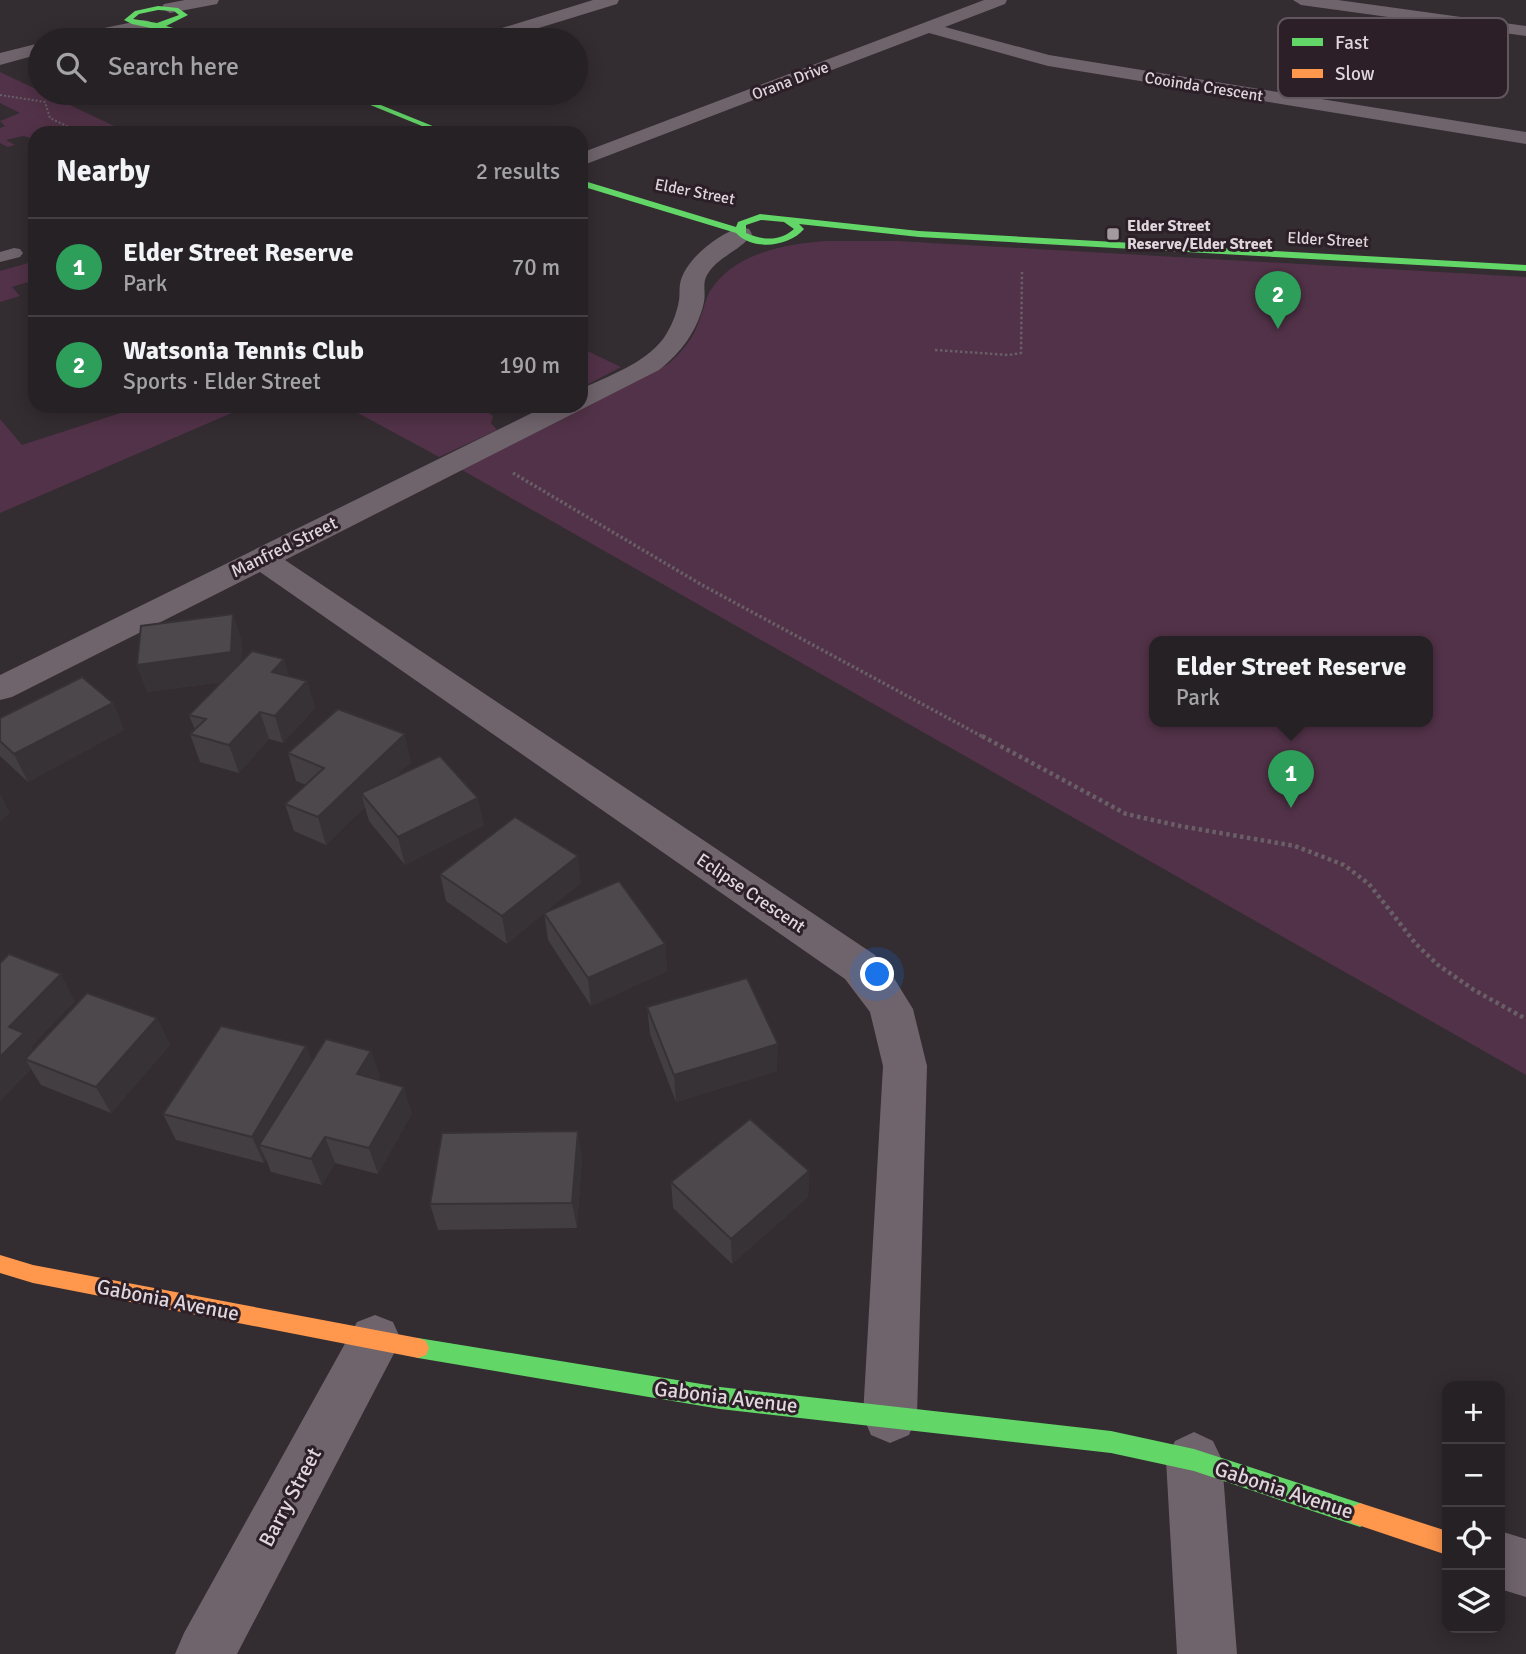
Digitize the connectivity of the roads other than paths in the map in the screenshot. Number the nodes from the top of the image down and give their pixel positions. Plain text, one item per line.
1 (211, 0) edge
2 (219, 0) edge
3 (611, 0) edge
4 (999, 0) edge
5 (1301, 0) edge
6 (149, 14) junction
7 (1428, 18) edge
8 (927, 27) junction
9 (108, 28) edge
10 (184, 28) edge
11 (184, 28) edge
12 (521, 28) edge
13 (1508, 29) edge
14 (1526, 32) edge
15 (28, 51) edge
16 (0, 58) edge
17 (1278, 98) edge
18 (1281, 98) edge
19 (375, 105) edge
20 (428, 126) edge
21 (1526, 138) edge
22 (588, 157) edge
23 (588, 185) edge
24 (793, 221) junction
25 (744, 227) junction
26 (919, 234) junction
27 (780, 240) junction
28 (1526, 268) edge
29 (693, 298) junction
30 (588, 396) edge
31 (554, 413) edge
32 (261, 558) junction
33 (0, 689) edge
34 (0, 1264) edge
35 (375, 1340) junction
36 (890, 1416) junction
37 (1194, 1460) junction
38 (1442, 1541) edge
39 (1505, 1562) edge
40 (1526, 1568) edge
41 (205, 1654) edge
42 (1207, 1654) edge

1 - 6 street
2 - 6 street
3 - 12 street
4 - 8 street, Orana Drive
5 - 7 street
6 - 9 street
6 - 10 street
6 - 11 street
8 - 17 street, Cooinda Crescent
8 - 22 street, Orana Drive
13 - 14 street
15 - 16 street
18 - 21 street, Cooinda Crescent
19 - 20 street
23 - 25 street, Elder Street
24 - 25 street, Elder Street
24 - 26 street, Elder Street
24 - 27 street
25 - 27 street, Elder Street
25 - 29 street
26 - 27 street, Elder Street
26 - 28 street, Elder Street
27 - 29 street
29 - 30 street
31 - 32 street, Manfred Street
32 - 33 street, Manfred Street
32 - 36 street, Eclipse Crescent
34 - 35 street, Gabonia Avenue
35 - 36 street, Gabonia Avenue
35 - 41 street, Barry Street
36 - 37 street, Gabonia Avenue
37 - 38 street, Gabonia Avenue
37 - 42 street
39 - 40 street

